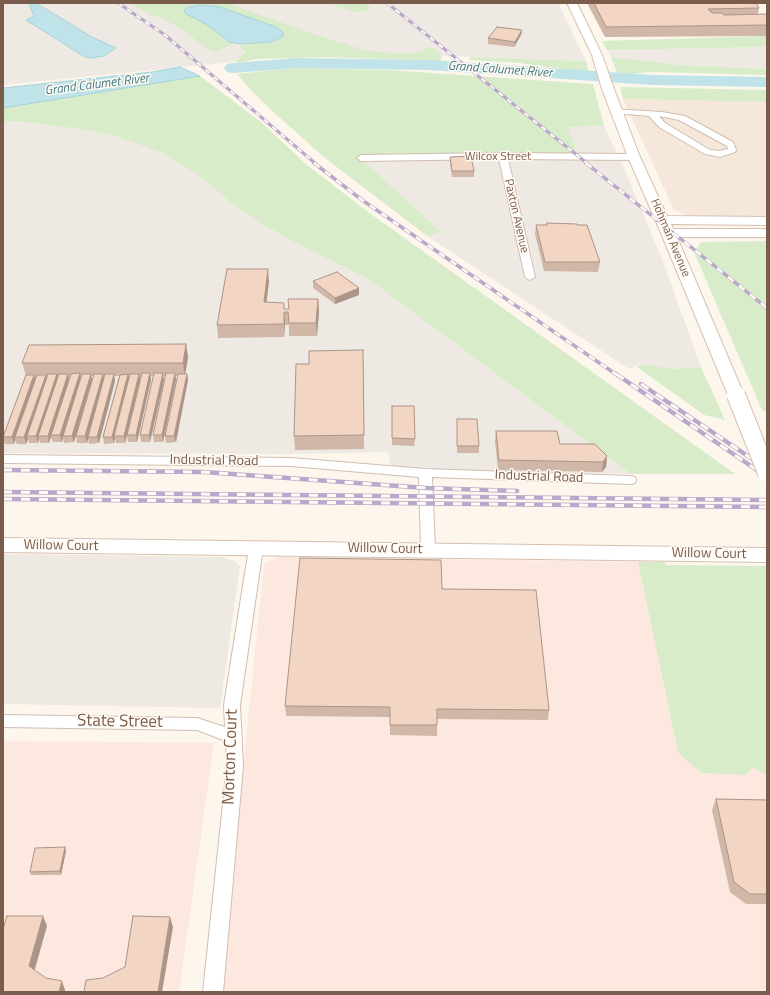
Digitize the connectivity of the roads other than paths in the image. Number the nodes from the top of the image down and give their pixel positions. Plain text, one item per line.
1 (572, 3) edge
2 (616, 111) junction
3 (652, 114) junction
4 (503, 156) junction
5 (634, 157) junction
6 (361, 158) dead end
7 (662, 220) junction
8 (767, 221) edge
9 (668, 234) junction
10 (767, 234) edge
11 (530, 277) dead end
12 (3, 459) edge
13 (425, 473) junction
14 (767, 473) edge
15 (630, 480) dead end
16 (3, 545) edge
17 (256, 548) junction
18 (428, 550) junction
19 (767, 556) edge
20 (3, 721) edge
21 (234, 736) junction
22 (213, 992) edge

1 - 2 main road, Hohman Avenue
2 - 3 street
2 - 5 main road, Hohman Avenue
3 - 3 street
4 - 5 street, Wilcox Street
4 - 6 street, Wilcox Street
4 - 11 street, Paxton Avenue
5 - 7 main road, Hohman Avenue
7 - 8 main road
7 - 9 main road, Hohman Avenue
9 - 10 main road
9 - 14 main road, Hohman Avenue, bridge
12 - 13 street, Industrial Road
13 - 15 street, Industrial Road
13 - 18 street
16 - 17 main road, Willow Court
17 - 18 main road, Willow Court
17 - 21 street, Morton Court
18 - 19 main road, Willow Court
20 - 21 street, State Street
21 - 22 street, Morton Court

